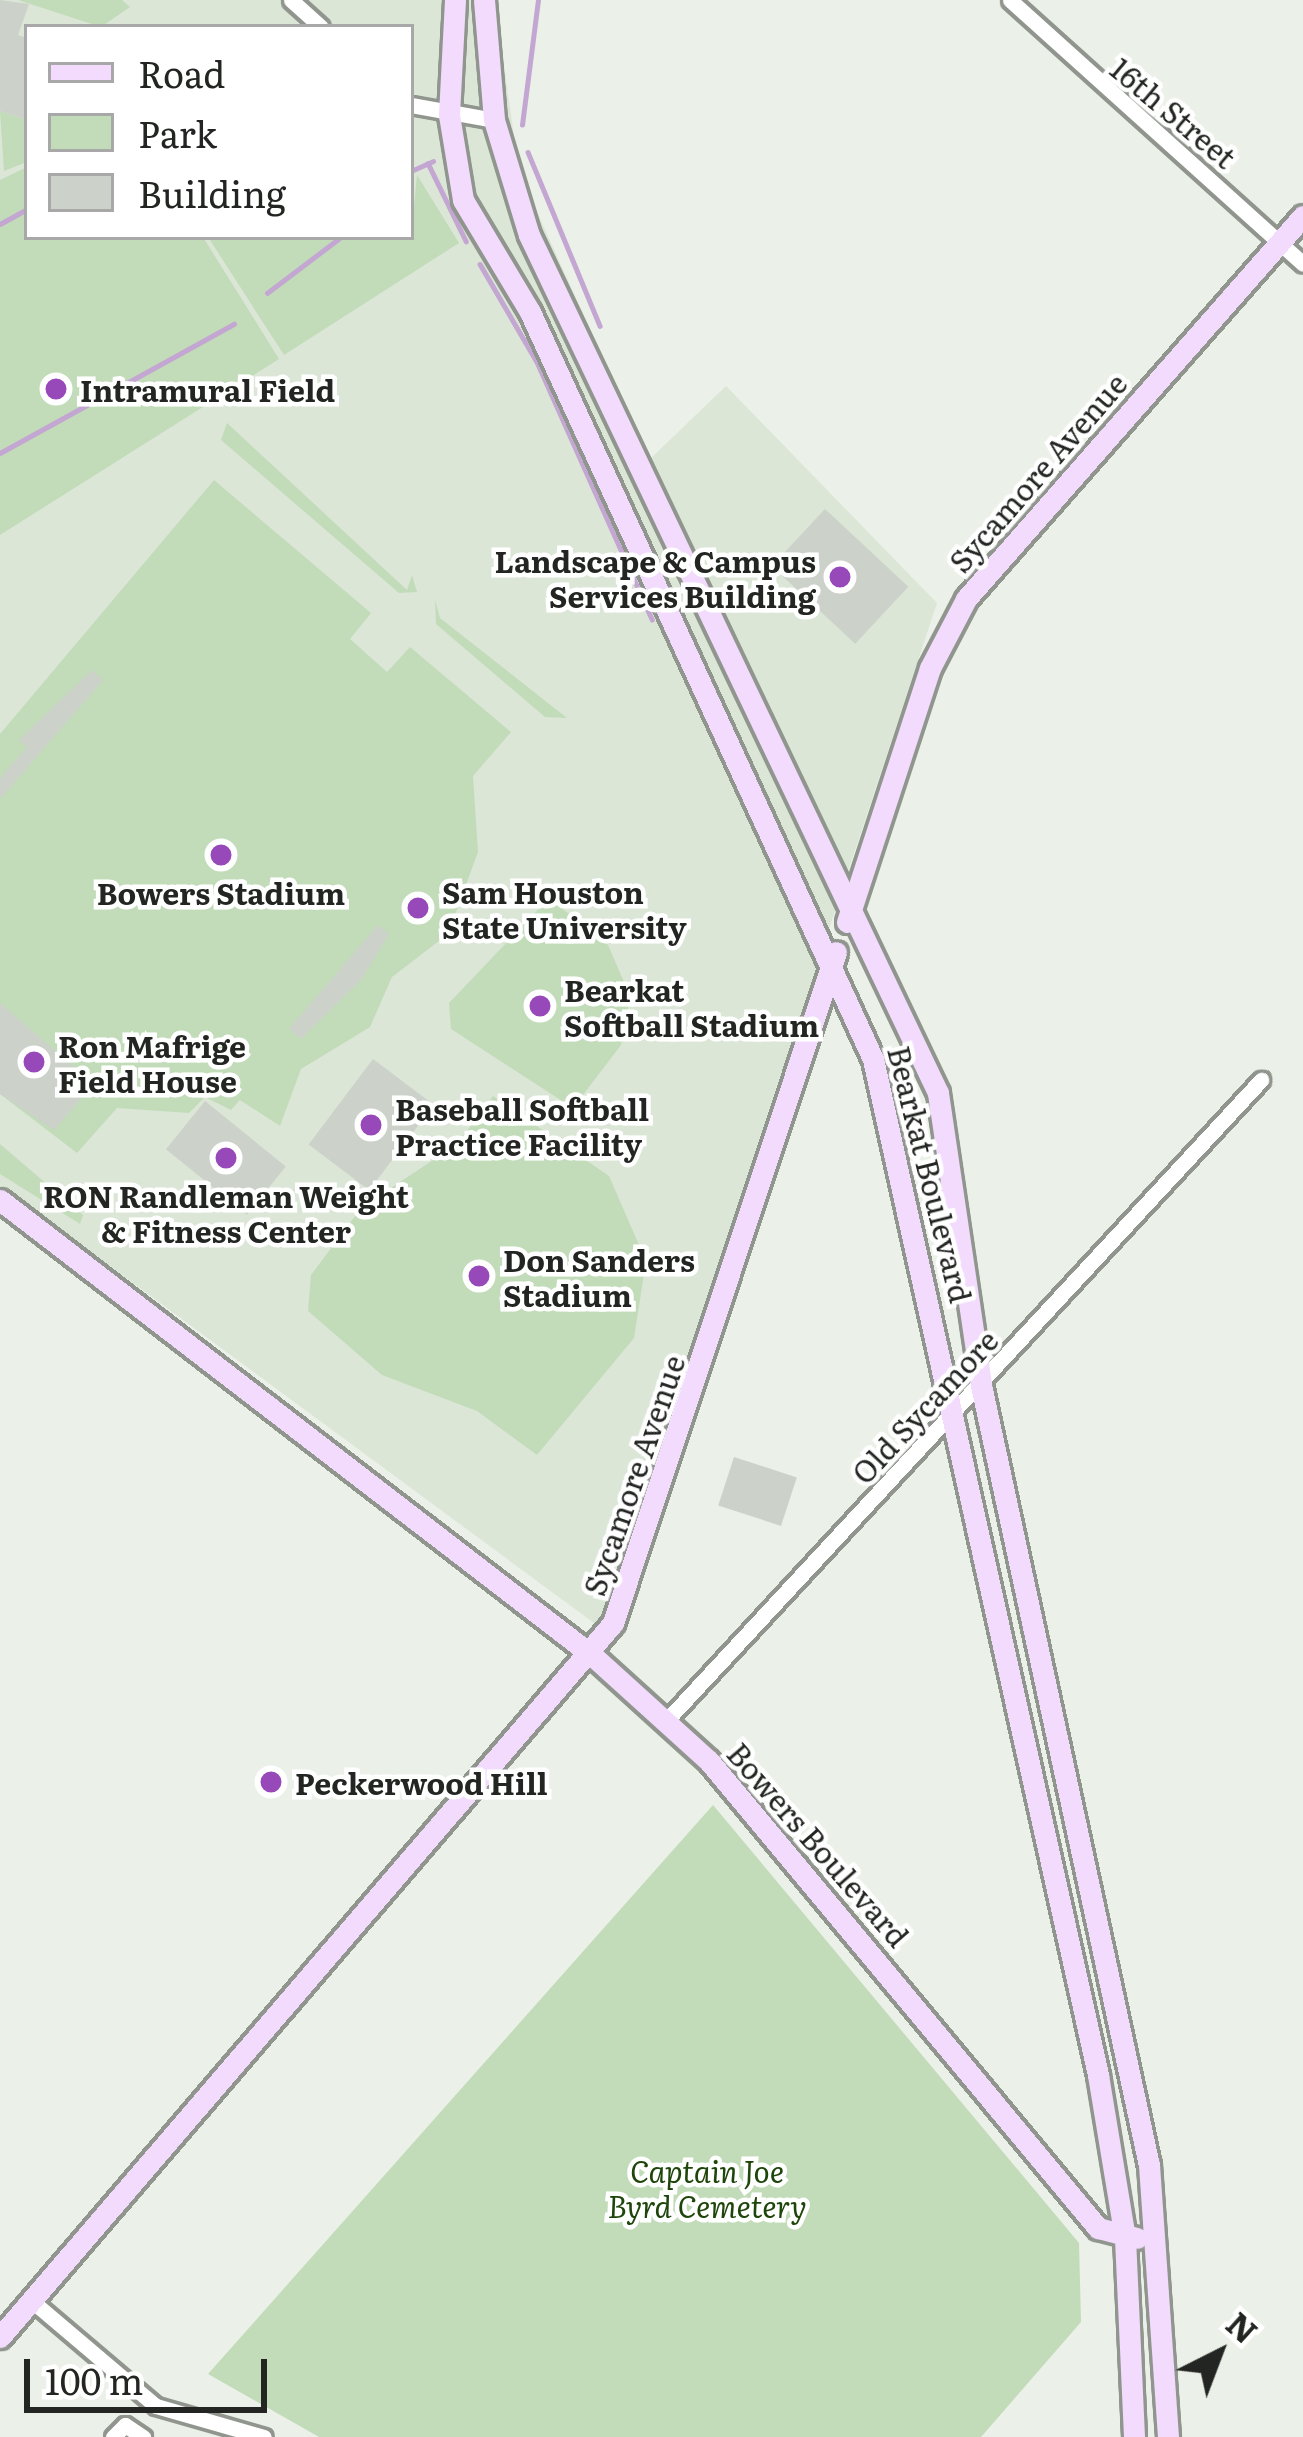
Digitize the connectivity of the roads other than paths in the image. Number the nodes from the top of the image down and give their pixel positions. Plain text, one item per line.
1 (291, 0) edge
2 (455, 0) edge
3 (484, 0) edge
4 (1010, 0) edge
5 (318, 24) edge
6 (414, 106) edge
7 (449, 115) junction
8 (494, 120) junction
9 (1303, 216) edge
10 (1279, 243) junction
11 (1303, 264) edge
12 (848, 918) junction
13 (834, 958) junction
14 (1261, 1080) dead end
15 (0, 1200) edge
16 (981, 1385) junction
17 (957, 1411) junction
18 (593, 1656) junction
19 (666, 1721) junction
20 (1125, 2238) junction
21 (1158, 2238) junction
22 (32, 2300) junction
23 (0, 2337) edge
24 (113, 2437) edge
25 (143, 2437) edge
26 (264, 2437) edge
27 (1134, 2437) edge
28 (1168, 2437) edge

1 - 5 street
2 - 7 street, Bearkat Boulevard
3 - 8 street, Bearkat Boulevard
4 - 10 street, 16th Street
6 - 7 street
7 - 8 street
7 - 13 street, Bearkat Boulevard
8 - 12 street, Bearkat Boulevard
9 - 10 street, Sycamore Avenue
10 - 11 street, 16th Street
10 - 12 street, Sycamore Avenue
12 - 13 street, Sycamore Avenue
12 - 16 street, Bearkat Boulevard
13 - 17 street, Bearkat Boulevard
13 - 18 street, Sycamore Avenue
14 - 16 street, Old Sycamore
15 - 18 street, Bowers Boulevard
16 - 17 street, Old Sycamore
16 - 21 street, Bearkat Boulevard
17 - 19 street, Old Sycamore
17 - 20 street, Bearkat Boulevard
18 - 19 street, Bowers Boulevard
18 - 22 street, Sycamore Avenue
19 - 20 street, Bowers Boulevard
20 - 21 street
20 - 27 street, Bearkat Boulevard
21 - 28 street, Bearkat Boulevard
22 - 23 street, Sycamore Avenue
22 - 26 street
24 - 25 street

